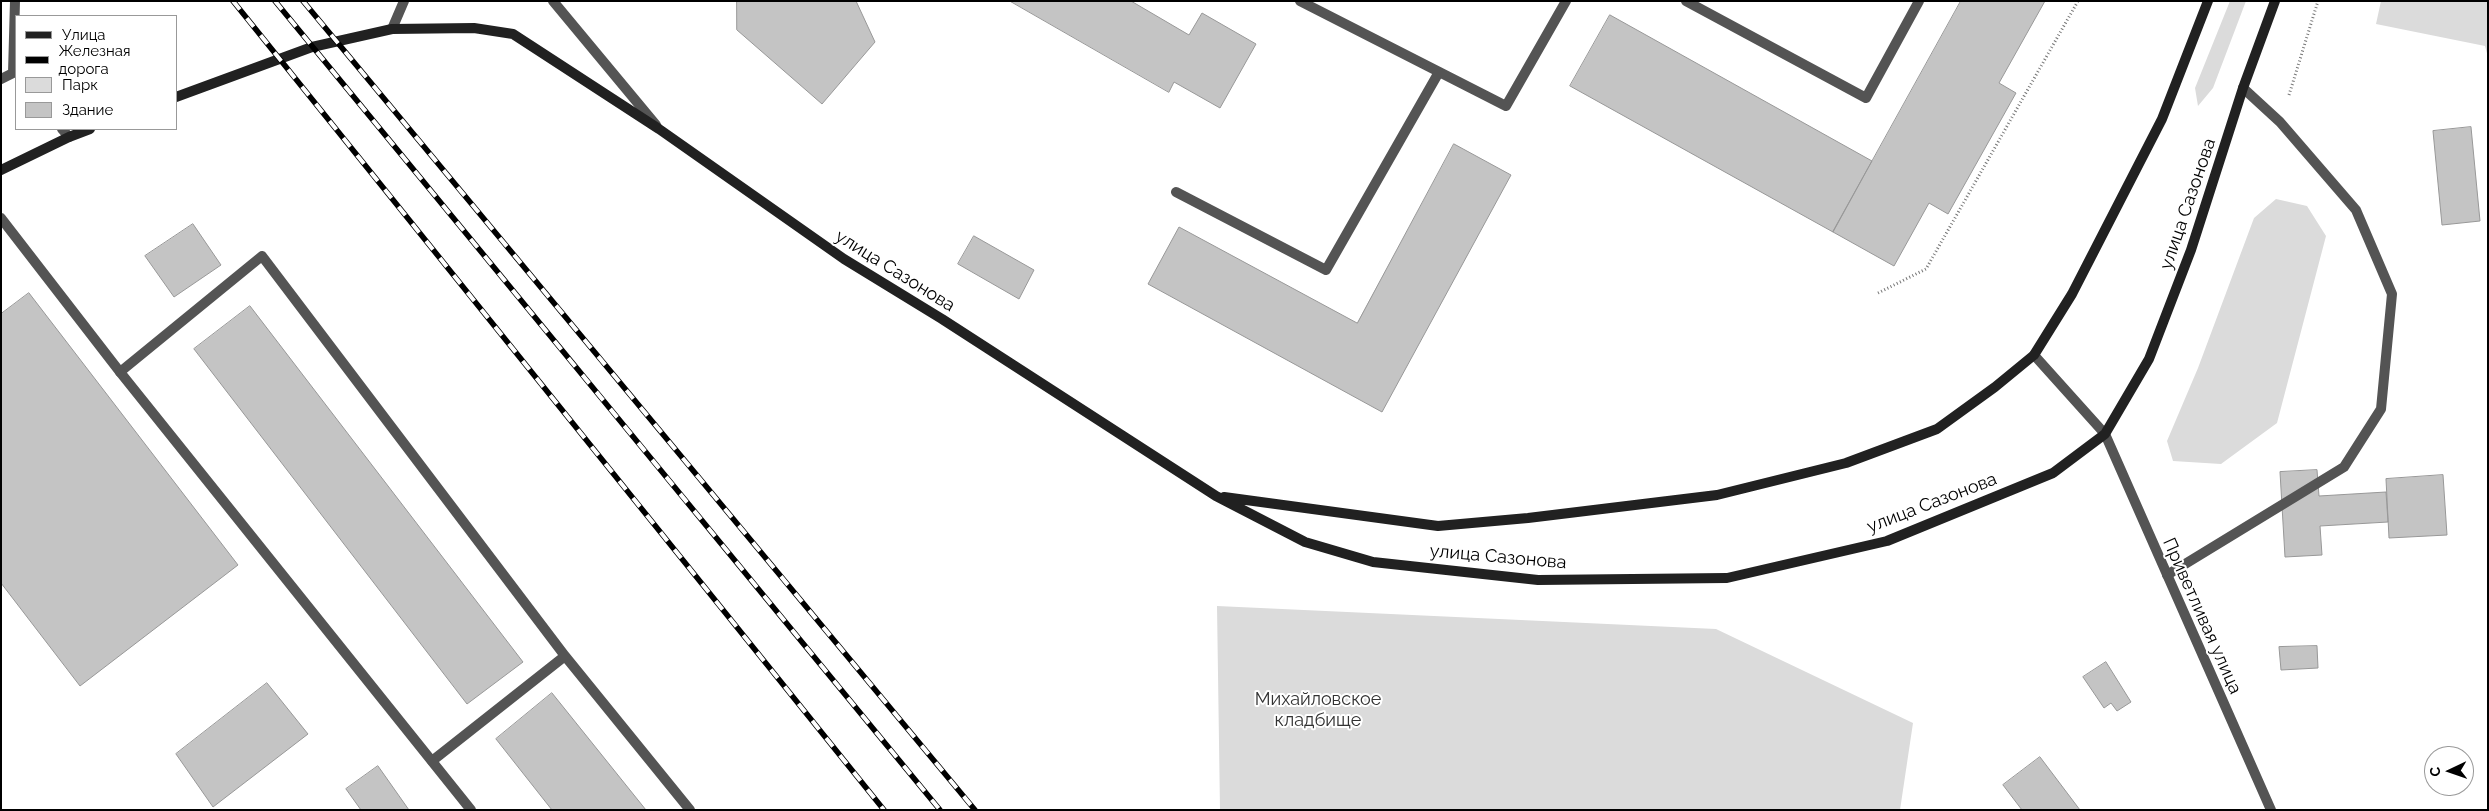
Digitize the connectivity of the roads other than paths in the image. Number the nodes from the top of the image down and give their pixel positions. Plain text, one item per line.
1 (15, 1) edge
2 (404, 1) edge
3 (553, 1) edge
4 (1300, 1) edge
5 (1566, 1) edge
6 (1686, 1) edge
7 (1919, 1) edge
8 (2208, 1) edge
9 (2275, 1) edge
10 (392, 29) junction
11 (1439, 72) junction
12 (14, 75) edge
13 (1, 79) edge
14 (2243, 88) junction
15 (178, 96) edge
16 (659, 128) junction
17 (84, 130) edge
18 (65, 133) edge
19 (1, 170) edge
20 (1176, 192) dead end
21 (1, 218) edge
22 (2034, 356) junction
23 (120, 372) junction
24 (2105, 434) junction
25 (1216, 496) junction
26 (2167, 575) junction
27 (565, 656) junction
28 (432, 761) junction
29 (471, 810) edge
30 (690, 810) edge
31 (2271, 810) edge

1 - 12 street
2 - 10 street
3 - 16 street
4 - 11 street
5 - 11 street
6 - 7 street
8 - 22 main road, улица Сазонова
9 - 14 main road, улица Сазонова
10 - 15 main road, улица Сазонова
10 - 16 main road, улица Сазонова
11 - 20 street
12 - 13 street
14 - 24 main road, улица Сазонова
14 - 26 street
16 - 25 main road, улица Сазонова
17 - 18 main road
18 - 19 main road
21 - 23 street
22 - 24 street, Приветливая улица
22 - 25 main road, улица Сазонова
23 - 27 street
23 - 28 street
24 - 25 main road, улица Сазонова
24 - 26 street, Приветливая улица
26 - 31 street, Приветливая улица
27 - 28 street
27 - 30 street
28 - 29 street

